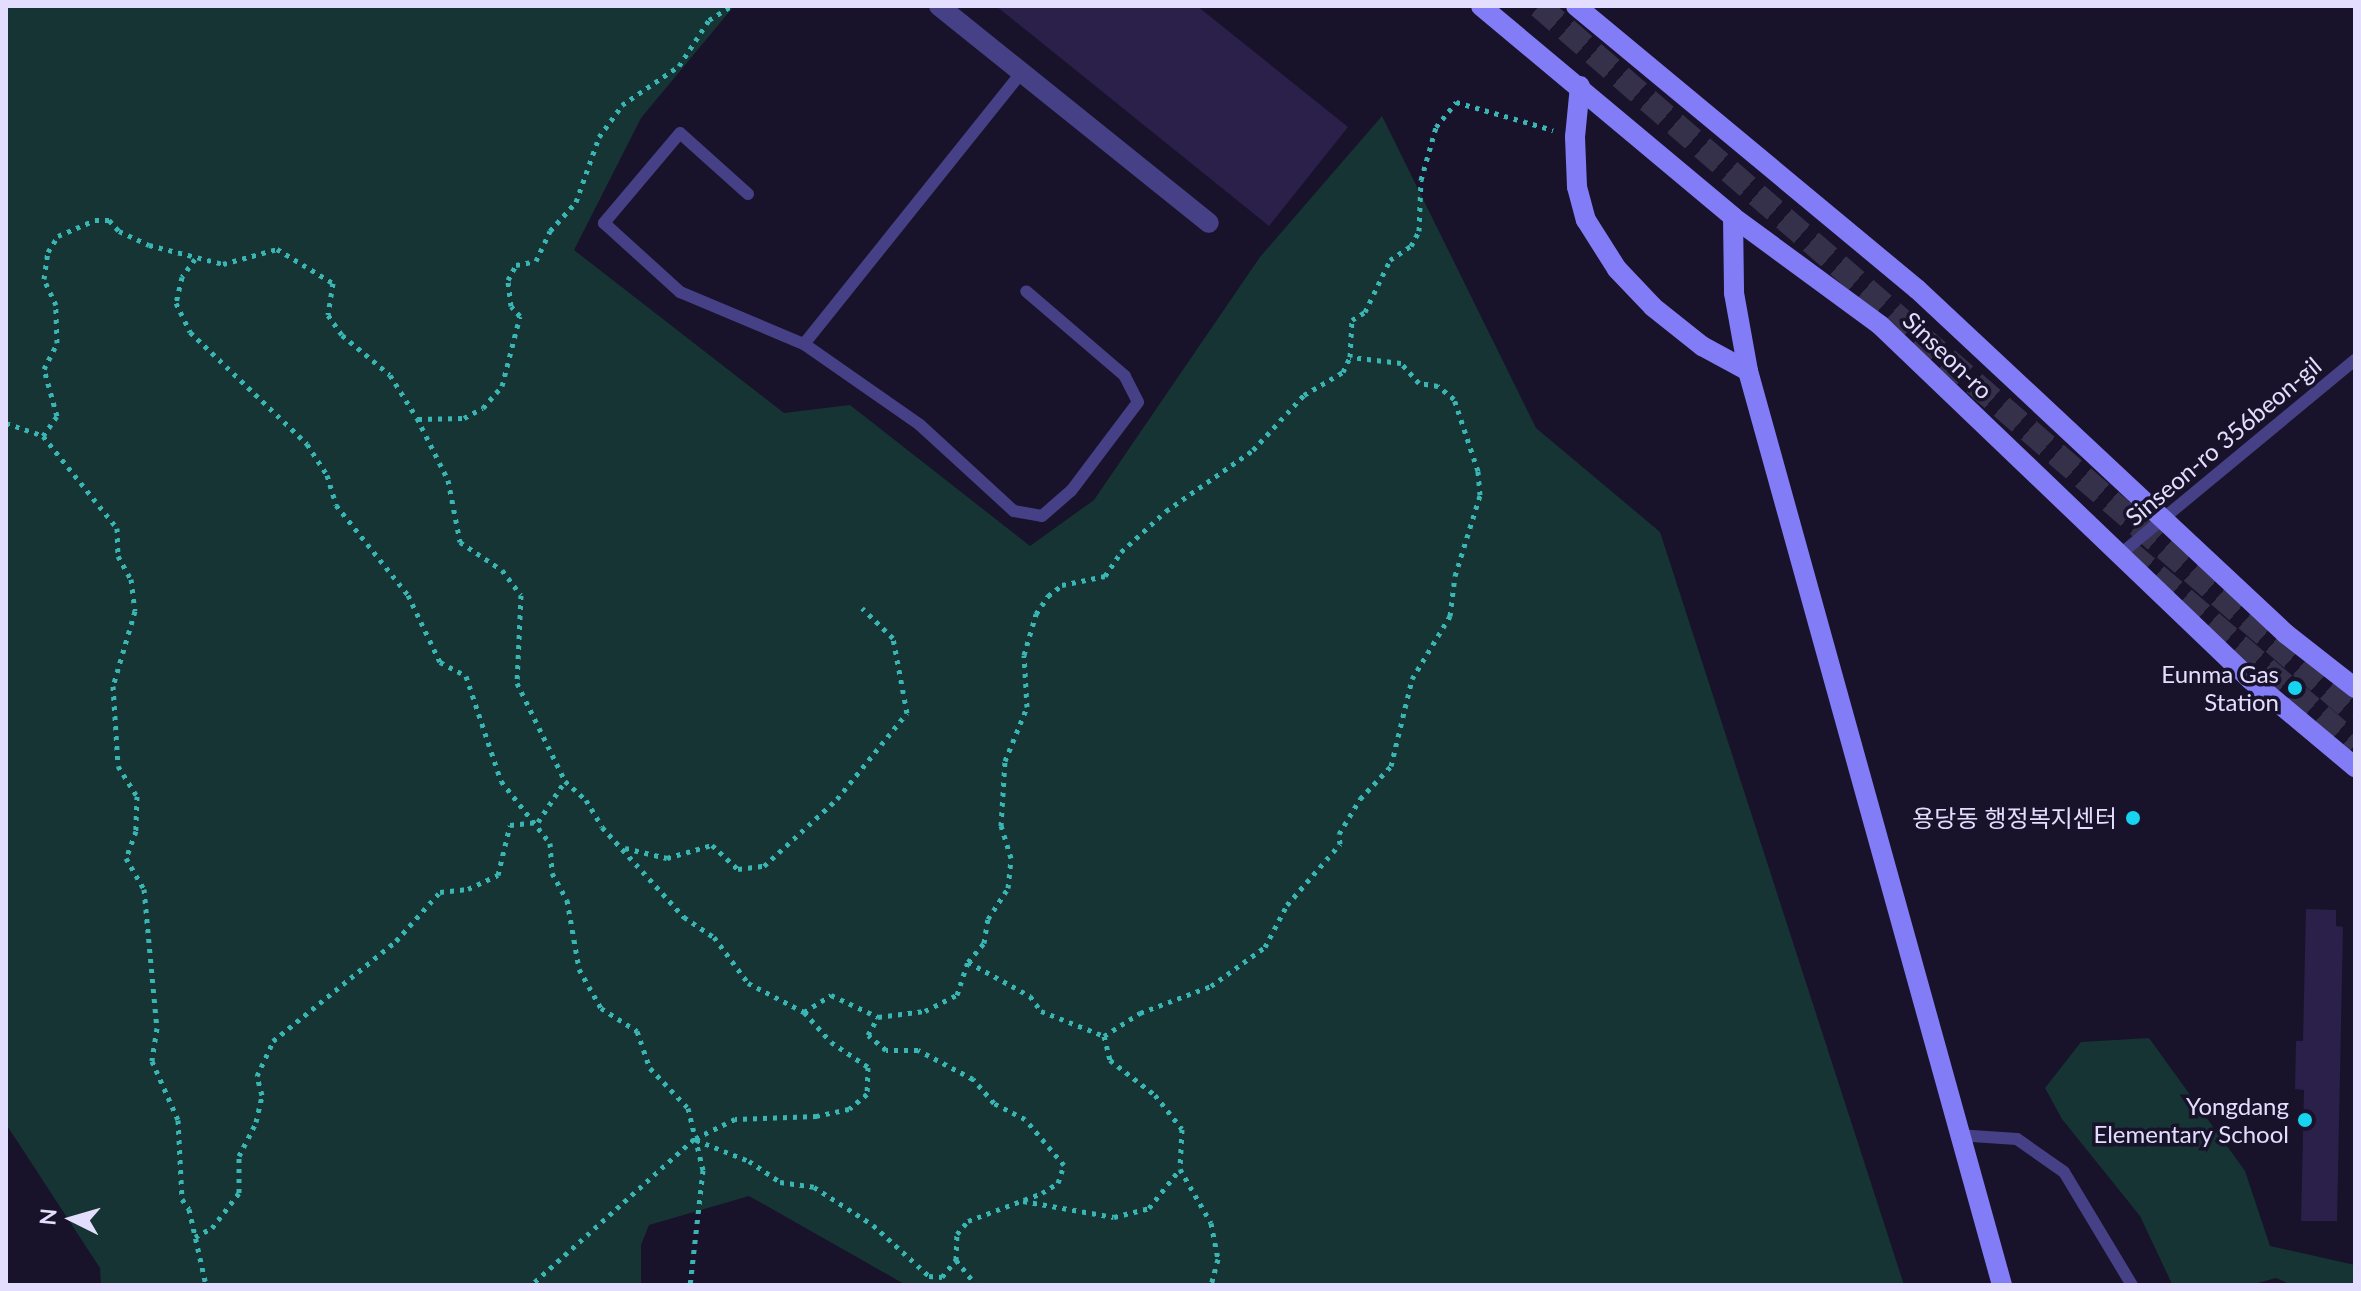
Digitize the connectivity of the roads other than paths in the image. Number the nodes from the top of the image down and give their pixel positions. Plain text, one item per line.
1 (939, 6) edge
2 (1481, 6) edge
3 (1576, 6) edge
4 (1023, 71) junction
5 (1580, 86) junction
6 (748, 194) dead end
7 (1733, 217) junction
8 (1209, 223) dead end
9 (1026, 291) dead end
10 (804, 344) junction
11 (2355, 360) edge
12 (1748, 371) junction
13 (2165, 518) junction
14 (2118, 556) junction
15 (2355, 688) edge
16 (2355, 767) edge
17 (1957, 1135) junction
18 (2002, 1285) edge
19 (2132, 1285) edge

1 - 4 street
2 - 5 main road, Sinseon-ro
3 - 13 main road, Sinseon-ro
4 - 8 street
4 - 10 lane
5 - 7 main road, Sinseon-ro
5 - 12 main road
6 - 10 lane
7 - 12 main road
7 - 14 main road, Sinseon-ro
9 - 10 lane
11 - 13 lane, Sinseon-ro 356beon-gil
12 - 17 main road
13 - 14 lane, Sinseon-ro 356beon-gil
13 - 15 main road, Sinseon-ro
14 - 16 main road, Sinseon-ro
17 - 18 main road
17 - 19 lane

